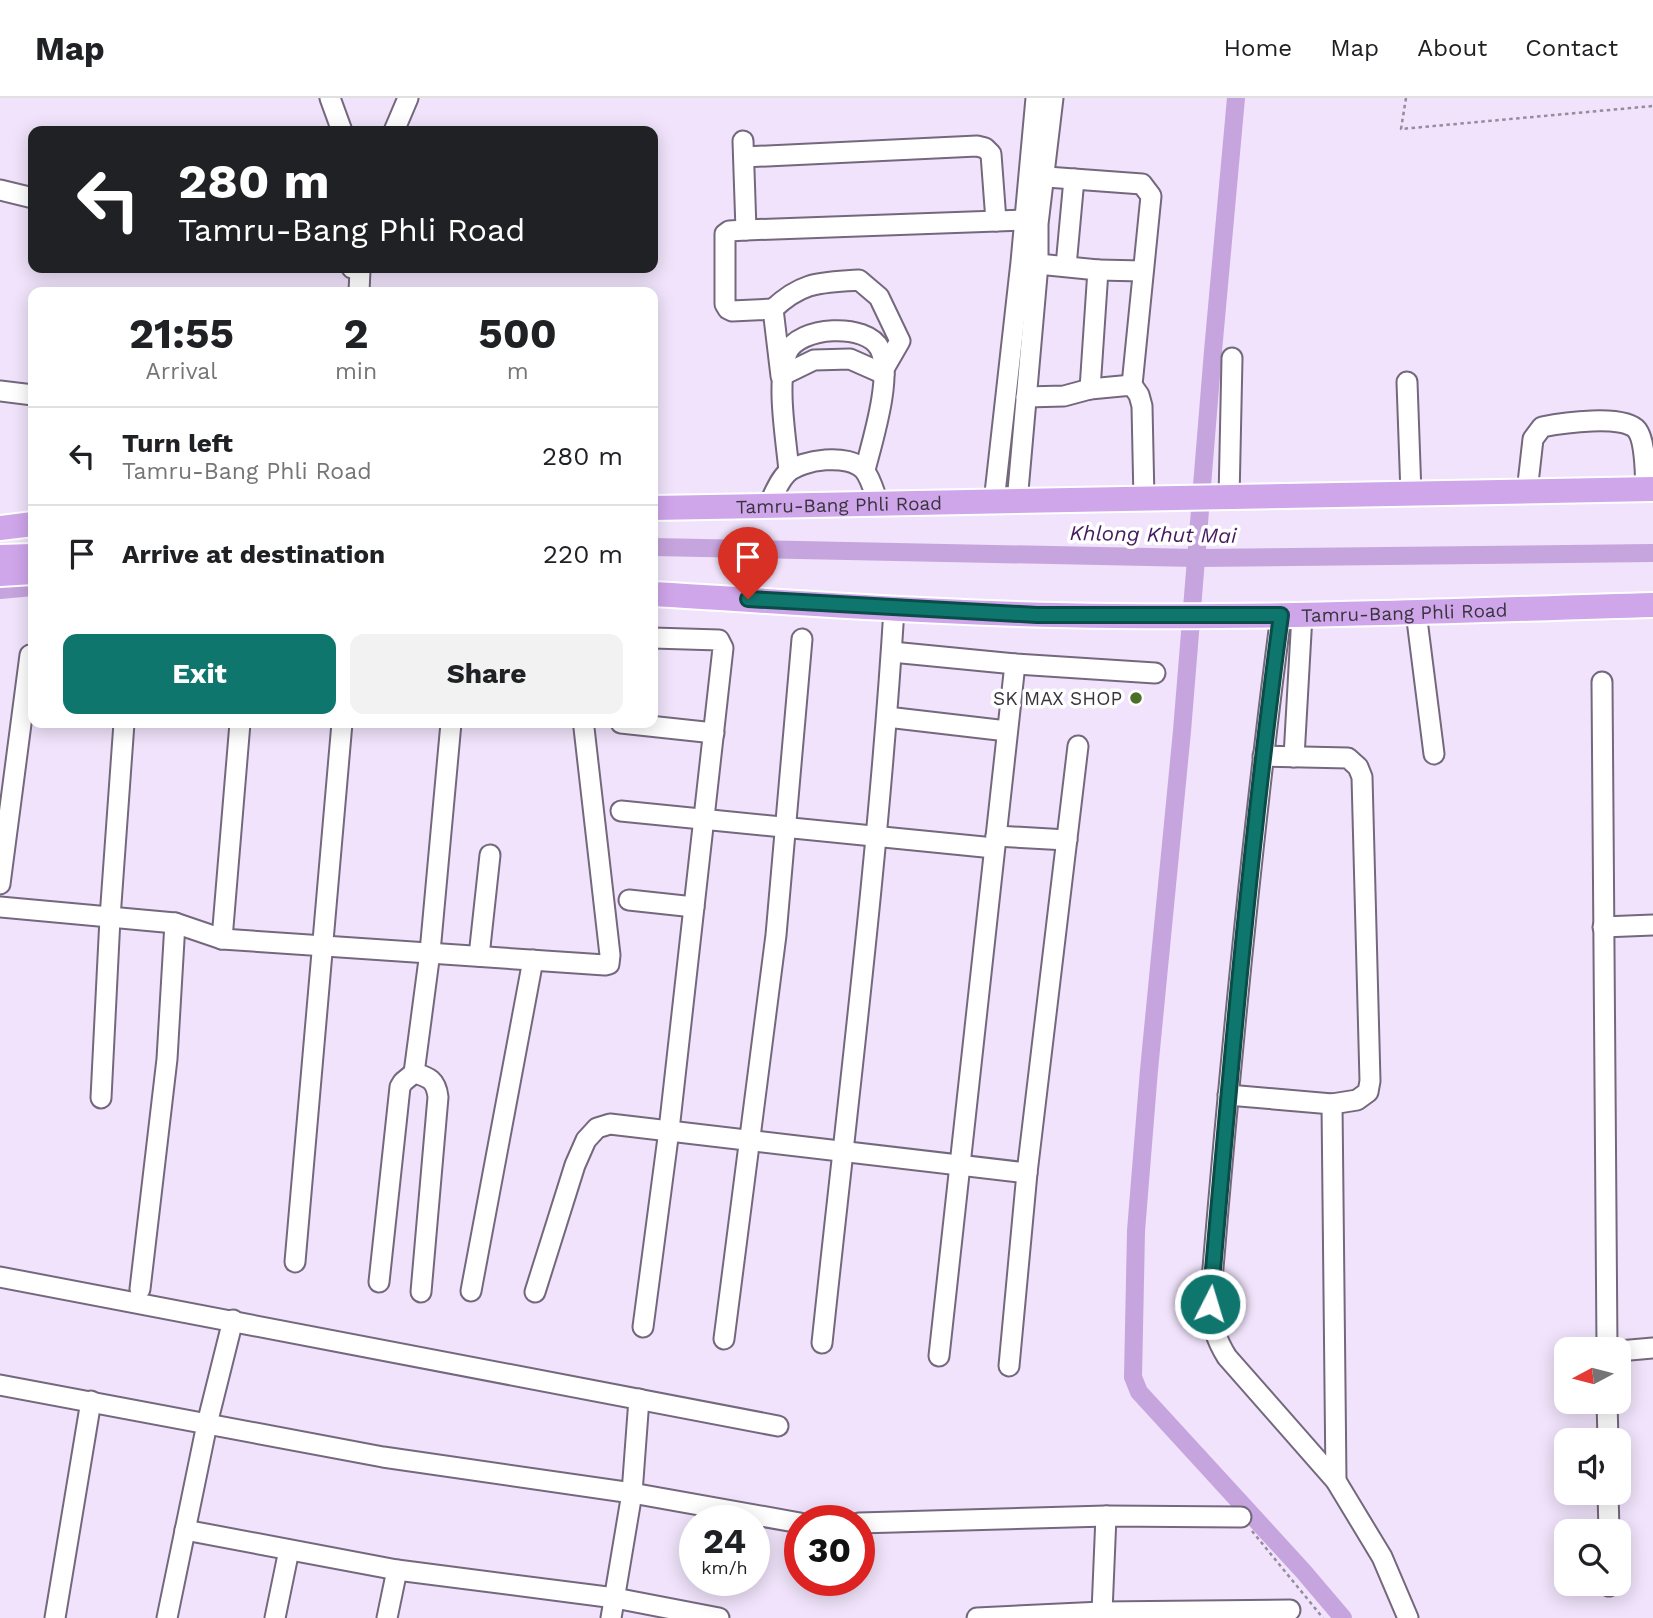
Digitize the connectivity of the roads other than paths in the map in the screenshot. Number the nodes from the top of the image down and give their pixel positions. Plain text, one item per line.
1 (330, 98) edge
2 (408, 98) edge
3 (1036, 98) edge
4 (1053, 98) edge
5 (340, 126) edge
6 (396, 126) edge
7 (1036, 177) junction
8 (1074, 179) junction
9 (0, 190) edge
10 (28, 197) edge
11 (1025, 220) junction
12 (996, 221) junction
13 (746, 230) junction
14 (1038, 264) junction
15 (1066, 266) junction
16 (1098, 270) junction
17 (1143, 271) junction
18 (773, 309) junction
19 (1232, 358) dead end
20 (885, 370) junction
21 (781, 376) junction
22 (1407, 382) dead end
23 (1132, 385) junction
24 (1090, 389) junction
25 (0, 391) edge
26 (28, 394) edge
27 (1026, 397) junction
28 (865, 470) junction
29 (789, 471) junction
30 (1650, 489) edge
31 (1527, 492) junction
32 (1410, 494) junction
33 (1228, 498) junction
34 (1155, 500) junction
35 (1006, 502) junction
36 (879, 505) junction
37 (768, 507) junction
38 (658, 508) edge
39 (0, 510) edge
40 (28, 511) edge
41 (28, 525) edge
42 (0, 528) edge
43 (28, 556) edge
44 (0, 557) edge
45 (28, 572) edge
46 (0, 574) edge
47 (658, 594) edge
48 (1653, 605) edge
49 (894, 609) junction
50 (1416, 612) junction
51 (1291, 615) junction
52 (658, 638) edge
53 (802, 639) dead end
54 (892, 652) junction
55 (1014, 664) junction
56 (28, 670) edge
57 (1155, 673) dead end
58 (1602, 681) dead end
59 (887, 717) junction
60 (658, 727) edge
61 (124, 728) edge
62 (240, 728) edge
63 (342, 728) edge
64 (451, 728) edge
65 (584, 728) dead end
66 (1007, 731) junction
67 (714, 733) junction
68 (1078, 746) dead end
69 (1434, 754) dead end
70 (1263, 756) junction
71 (1294, 757) junction
72 (621, 811) dead end
73 (704, 819) junction
74 (786, 827) junction
75 (875, 835) junction
76 (1067, 840) junction
77 (995, 842) junction
78 (490, 855) dead end
79 (0, 884) edge
80 (629, 900) dead end
81 (0, 907) edge
82 (694, 907) junction
83 (110, 918) junction
84 (175, 923) junction
85 (1653, 925) edge
86 (1603, 927) junction
87 (222, 939) junction
88 (321, 947) junction
89 (430, 951) junction
90 (479, 956) junction
91 (533, 960) junction
92 (414, 1073) junction
93 (1228, 1095) junction
94 (101, 1097) dead end
95 (1332, 1104) junction
96 (669, 1130) junction
97 (749, 1139) junction
98 (842, 1150) junction
99 (960, 1166) junction
100 (1027, 1173) junction
101 (295, 1262) dead end
102 (0, 1277) edge
103 (379, 1282) dead end
104 (140, 1289) dead end
105 (471, 1291) dead end
106 (421, 1292) dead end
107 (535, 1292) dead end
108 (233, 1320) junction
109 (643, 1327) dead end
110 (1607, 1337) edge
111 (724, 1339) dead end
112 (822, 1343) dead end
113 (1653, 1348) edge
114 (1631, 1350) edge
115 (939, 1356) dead end
116 (1009, 1366) dead end
117 (0, 1385) edge
118 (639, 1399) junction
119 (91, 1401) junction
120 (207, 1424) junction
121 (778, 1426) dead end
122 (1336, 1480) junction
123 (632, 1493) junction
124 (1106, 1516) junction
125 (1241, 1517) road end
126 (784, 1520) edge
127 (875, 1523) edge
128 (185, 1530) junction
129 (289, 1550) junction
130 (397, 1570) junction
131 (615, 1598) junction
132 (1290, 1610) dead end
133 (1102, 1612) junction
134 (55, 1618) edge
135 (167, 1618) edge
136 (275, 1618) edge
137 (387, 1618) edge
138 (611, 1618) edge
139 (719, 1618) edge
140 (977, 1618) edge
141 (1408, 1618) edge

1 - 5 street
2 - 6 street
3 - 7 street
4 - 7 street
7 - 8 street
7 - 11 street
7 - 14 street
8 - 15 street
8 - 17 street
9 - 10 street
11 - 12 street
11 - 35 street
12 - 13 street
12 - 13 street
13 - 18 street
14 - 15 street
14 - 27 street
15 - 16 street
16 - 17 street
16 - 24 street
17 - 23 street
18 - 20 street
18 - 21 street
19 - 33 street
20 - 21 street
20 - 21 street
20 - 28 street
21 - 29 street
22 - 32 street
23 - 24 street
23 - 34 street
24 - 27 street
25 - 26 street
27 - 35 street
28 - 29 street
28 - 36 street
29 - 37 street
30 - 31 main road, Tamru-Bang Phli Road
30 - 31 street
31 - 32 main road, Tamru-Bang Phli Road
32 - 33 main road, Tamru-Bang Phli Road
33 - 34 main road, Tamru-Bang Phli Road
34 - 35 main road, Tamru-Bang Phli Road
35 - 36 main road, Tamru-Bang Phli Road
36 - 37 main road, Tamru-Bang Phli Road
37 - 38 main road, Tamru-Bang Phli Road
39 - 40 main road
41 - 42 main road
43 - 44 main road
45 - 46 main road
47 - 49 main road, Tamru-Bang Phli Road
48 - 50 main road, Tamru-Bang Phli Road
49 - 51 main road, Tamru-Bang Phli Road
49 - 54 street
50 - 51 main road, Tamru-Bang Phli Road
50 - 69 street
51 - 70 street
51 - 71 street
52 - 67 street
53 - 74 street
54 - 55 street
54 - 59 street
55 - 57 street
55 - 66 street
56 - 79 street
58 - 86 street
59 - 66 street
59 - 75 street
60 - 67 street
61 - 83 street
62 - 87 street
63 - 88 street
64 - 89 street
65 - 91 street
66 - 77 street
67 - 73 street
68 - 76 street
70 - 71 street
70 - 93 street
71 - 95 street
72 - 73 street
73 - 74 street
73 - 82 street
74 - 75 street
74 - 97 street
75 - 77 street
75 - 98 street
76 - 77 street
76 - 100 street
77 - 99 street
78 - 90 street
80 - 82 street
81 - 83 street
82 - 96 street
83 - 84 street
83 - 94 street
84 - 87 street
84 - 104 street
85 - 86 street
86 - 110 street
87 - 88 street
88 - 89 street
88 - 101 street
89 - 90 street
89 - 92 street
90 - 91 street
91 - 105 street
92 - 103 street
92 - 106 street
93 - 95 street
93 - 122 street
95 - 122 street
96 - 97 street
96 - 107 street
96 - 109 street
97 - 98 street
97 - 111 street
98 - 99 street
98 - 112 street
99 - 100 street
99 - 115 street
100 - 116 street
102 - 108 street
108 - 118 street
108 - 120 street
113 - 114 street
117 - 119 street
118 - 121 street
118 - 123 street
119 - 120 street
119 - 134 street
120 - 123 street
120 - 128 street
122 - 141 street
123 - 126 street
123 - 131 street
124 - 125 street
124 - 127 street
124 - 133 street
128 - 129 street
128 - 135 street
129 - 130 street
129 - 136 street
130 - 131 street
130 - 137 street
131 - 138 street
131 - 139 street
132 - 133 street
133 - 140 street

